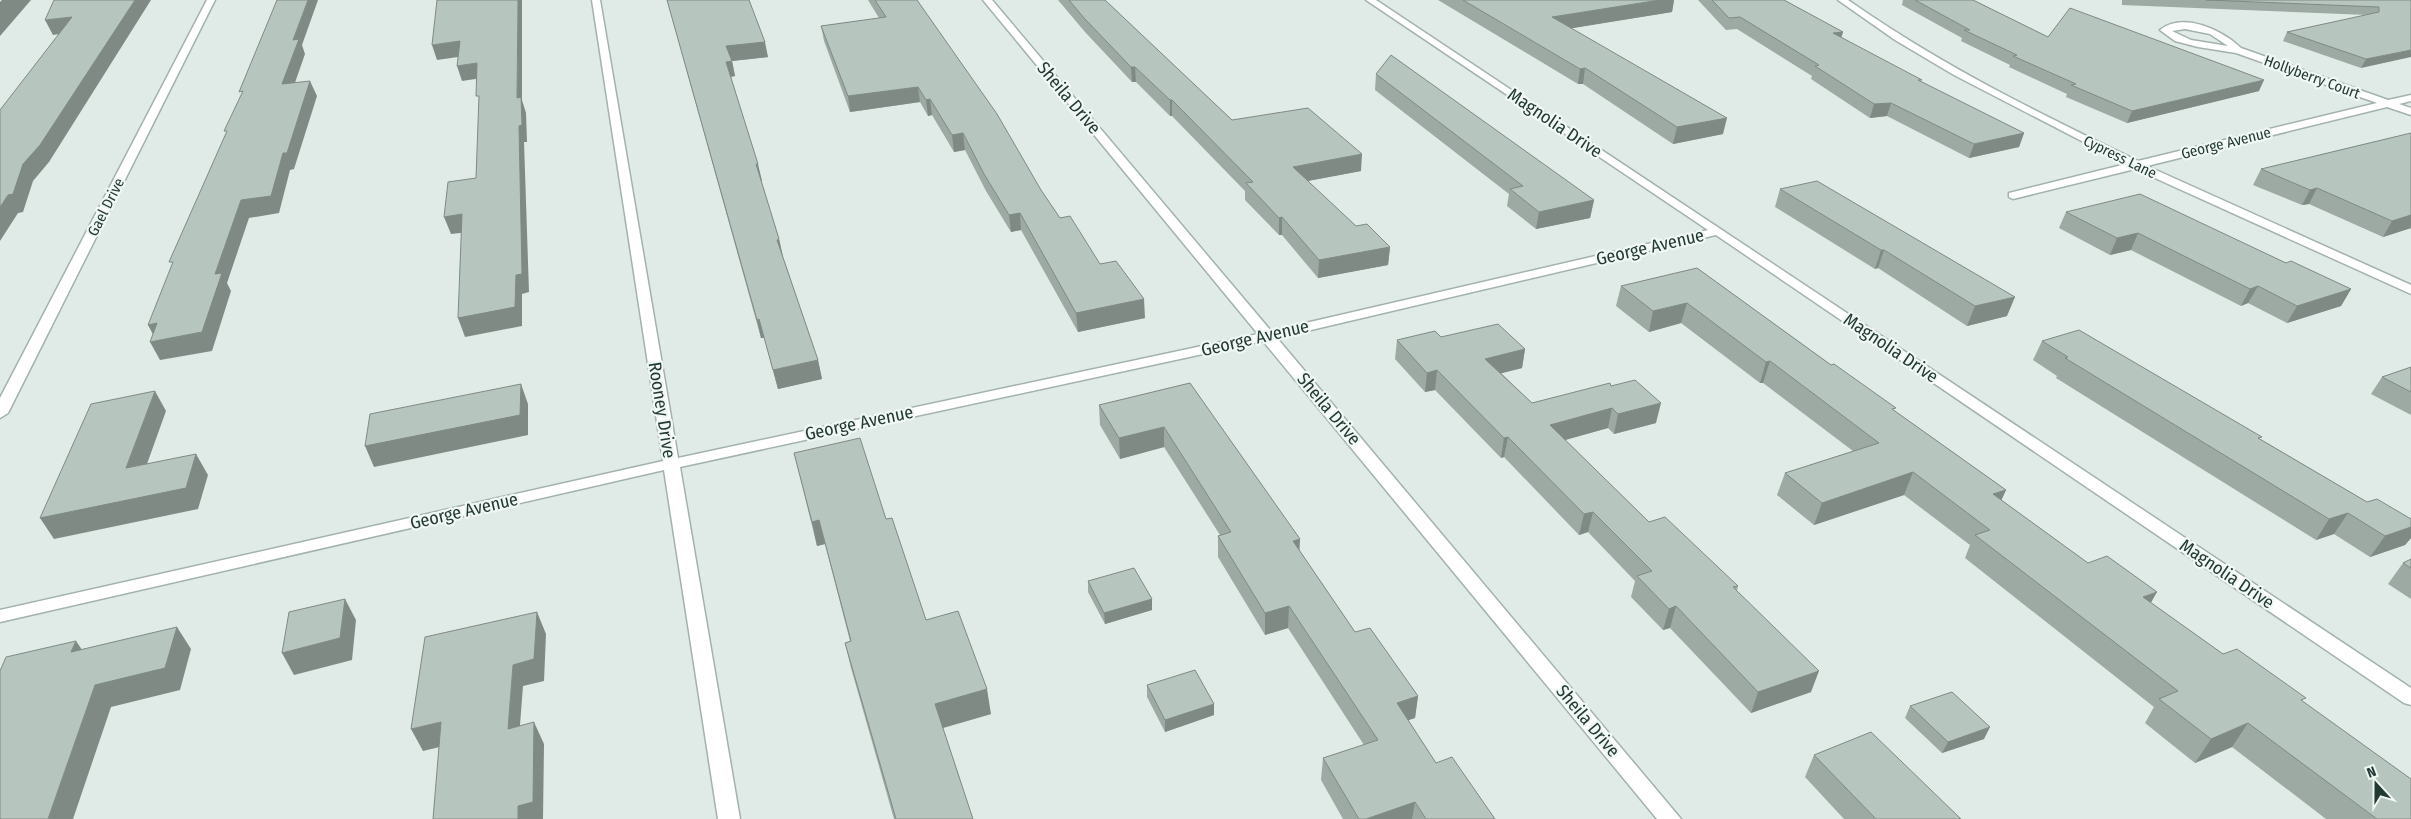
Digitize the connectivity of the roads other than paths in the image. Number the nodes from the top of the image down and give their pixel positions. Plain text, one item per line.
1 (211, 0) edge
2 (596, 0) edge
3 (987, 0) edge
4 (1370, 0) edge
5 (1842, 0) edge
6 (2238, 50) junction
7 (2411, 98) edge
8 (2387, 104) junction
9 (2411, 112) edge
10 (2136, 165) junction
11 (2013, 195) dead end
12 (1718, 231) junction
13 (2411, 290) edge
14 (1267, 336) junction
15 (0, 413) edge
16 (671, 464) junction
17 (0, 616) edge
18 (2411, 698) edge
19 (729, 819) edge
20 (1670, 819) edge

1 - 15 street, Gael Drive
2 - 16 street, Rooney Drive
3 - 14 street, Sheila Drive
4 - 12 street, Magnolia Drive
5 - 10 street, Cypress Lane
6 - 6 street, Hollyberry Court
6 - 8 street, Hollyberry Court
7 - 8 street, George Avenue
8 - 9 street, Hollyberry Court
8 - 10 street, George Avenue
10 - 11 street, George Avenue
10 - 13 street, Cypress Lane
12 - 14 street, George Avenue
12 - 18 street, Magnolia Drive
14 - 16 street, George Avenue
14 - 20 street, Sheila Drive
16 - 17 street, George Avenue
16 - 19 street, Rooney Drive

